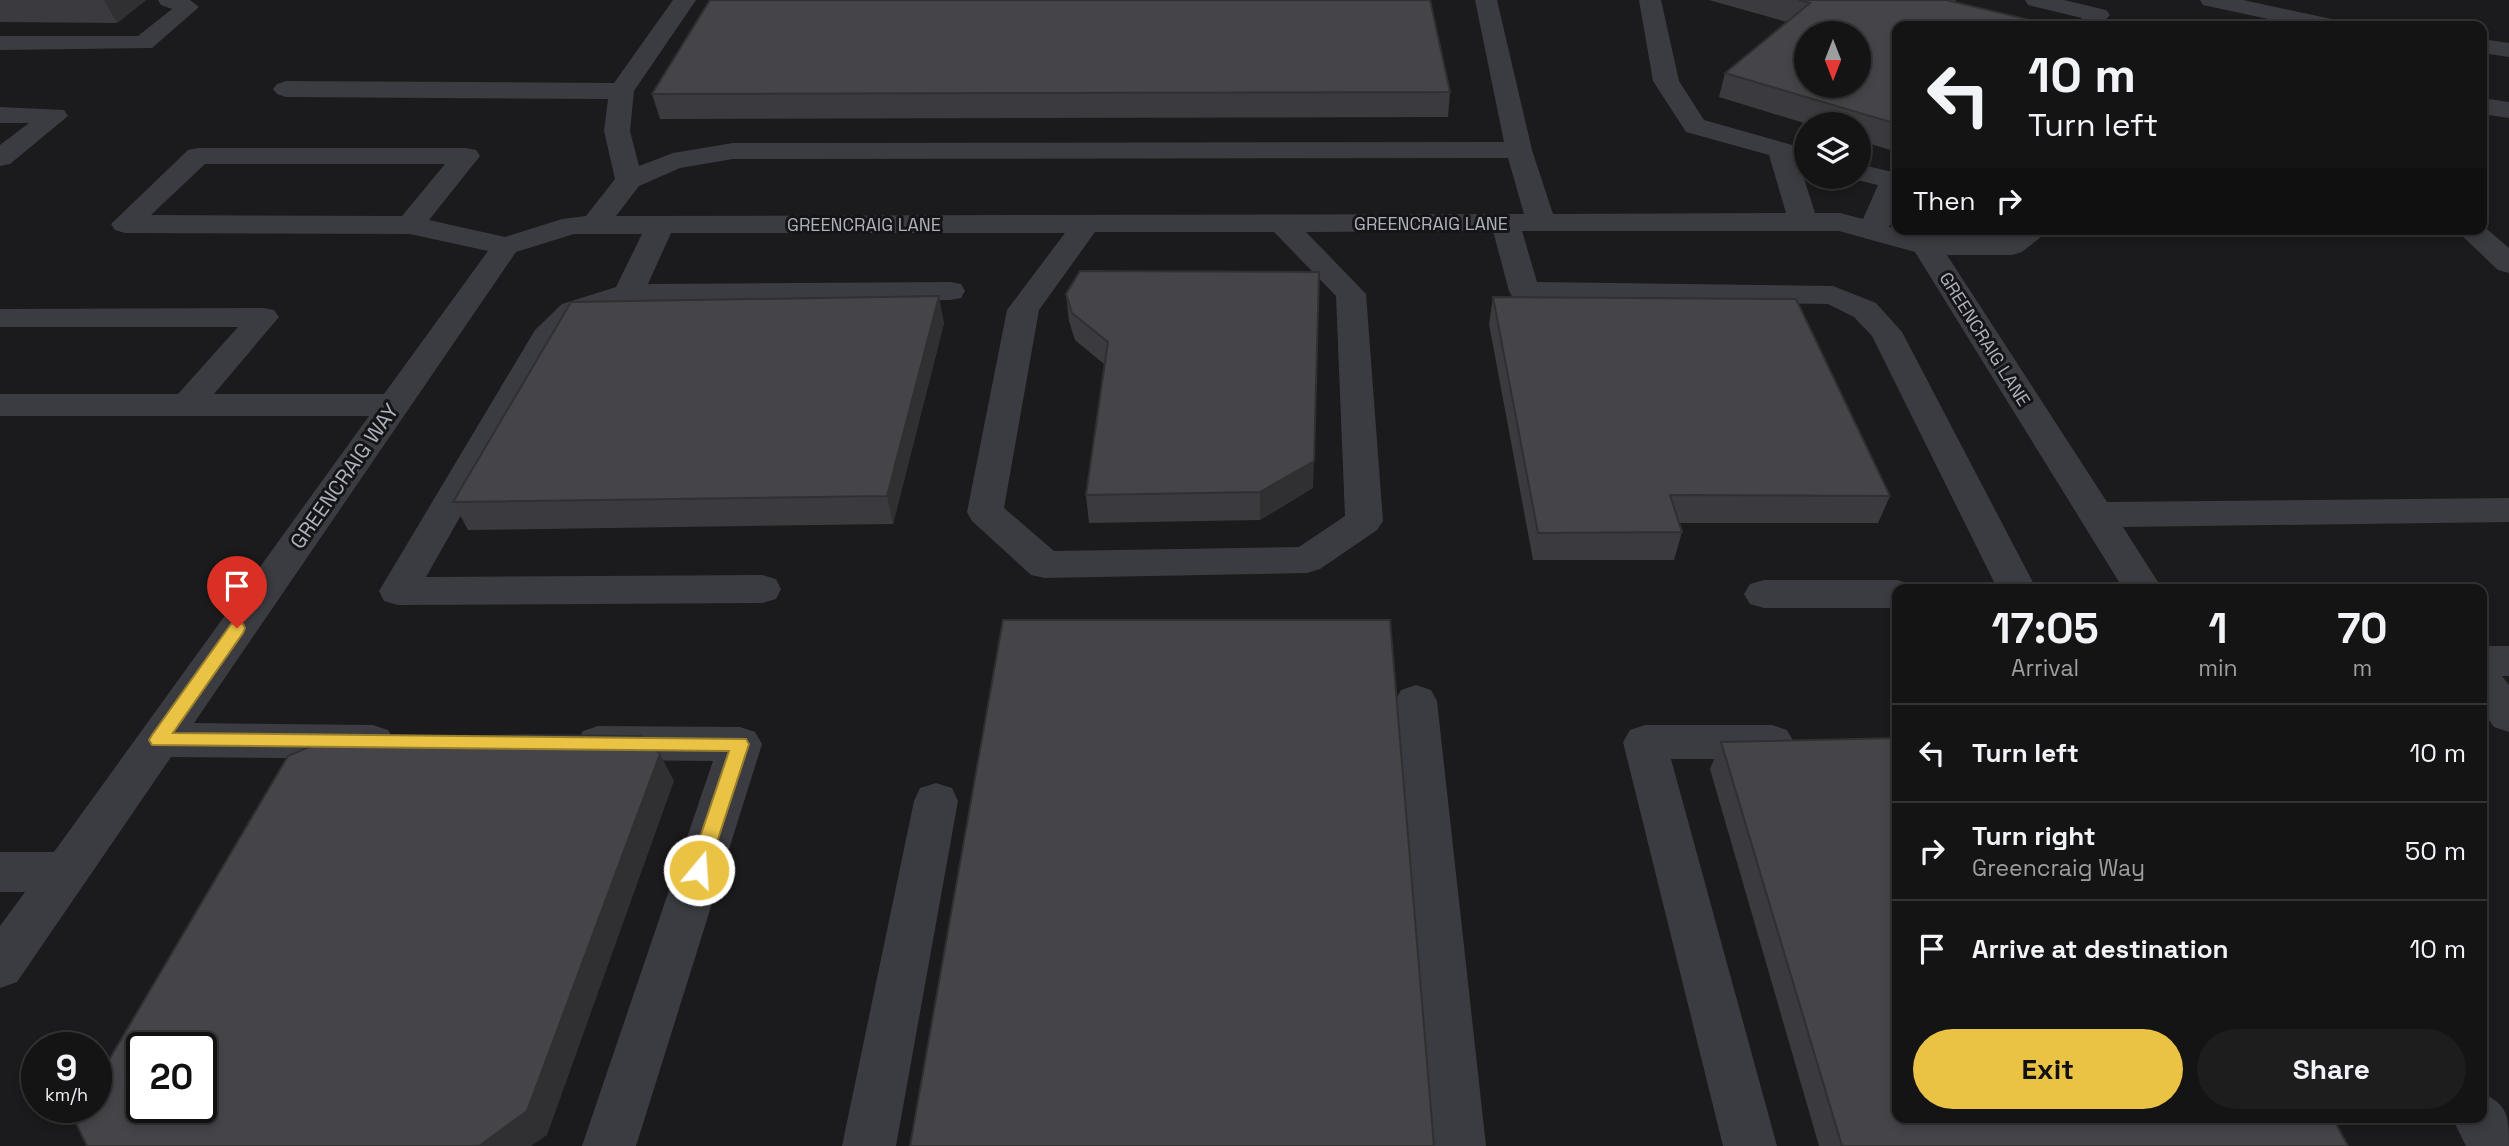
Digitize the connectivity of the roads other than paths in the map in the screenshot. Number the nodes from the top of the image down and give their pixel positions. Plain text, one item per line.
1 (169, 0) edge
2 (685, 0) edge
3 (1486, 0) edge
4 (1650, 0) edge
5 (2036, 0) edge
6 (2211, 0) edge
7 (2092, 21) edge
8 (2310, 21) edge
9 (0, 43) edge
10 (2487, 47) edge
11 (2509, 50) edge
12 (286, 89) dead end
13 (621, 91) junction
14 (2487, 107) edge
15 (2509, 110) edge
16 (0, 115) edge
17 (1519, 150) junction
18 (1794, 153) edge
19 (0, 158) edge
20 (1871, 175) edge
21 (629, 180) junction
22 (1892, 180) edge
23 (1892, 188) edge
24 (1799, 189) edge
25 (1803, 222) junction
26 (1087, 223) junction
27 (1281, 223) junction
28 (1505, 223) junction
29 (1541, 223) junction
30 (410, 225) junction
31 (594, 225) junction
32 (661, 225) junction
33 (1873, 231) junction
34 (2028, 235) edge
35 (2476, 235) edge
36 (516, 242) junction
37 (1926, 246) junction
38 (2509, 264) edge
39 (950, 291) dead end
40 (628, 293) junction
41 (0, 318) edge
42 (0, 405) edge
43 (187, 405) junction
44 (394, 405) junction
45 (2509, 510) edge
46 (2097, 515) junction
47 (2015, 584) edge
48 (2140, 584) edge
49 (762, 589) dead end
50 (1763, 594) dead end
51 (1892, 594) edge
52 (2487, 661) edge
53 (2509, 661) edge
54 (2487, 687) edge
55 (1416, 701) dead end
56 (2509, 715) edge
57 (158, 740) junction
58 (408, 742) edge
59 (560, 743) edge
60 (1813, 743) edge
61 (936, 801) dead end
62 (0, 872) edge
63 (67, 872) junction
64 (0, 966) edge
65 (2482, 1123) edge
66 (609, 1146) edge
67 (869, 1146) edge
68 (1460, 1146) edge
69 (1749, 1146) edge
70 (2496, 1146) edge

1 - 9 street
2 - 13 street
3 - 17 street
4 - 18 street
5 - 7 street
6 - 8 street
10 - 11 street
12 - 13 street
13 - 21 street
14 - 15 street
16 - 19 street
17 - 21 street
17 - 29 street
20 - 22 street
21 - 31 street
23 - 33 street
24 - 25 street
25 - 29 street, GREENCRAIG LANE
25 - 33 street, GREENCRAIG LANE
26 - 27 street, GREENCRAIG LANE
26 - 27 street
26 - 32 street, GREENCRAIG LANE
27 - 28 street, GREENCRAIG LANE
28 - 29 street, GREENCRAIG LANE
28 - 47 street
30 - 30 street
30 - 36 street
31 - 32 street, GREENCRAIG LANE
31 - 36 street, GREENCRAIG LANE
32 - 40 street
33 - 37 street, GREENCRAIG LANE
34 - 37 street
35 - 38 street
36 - 44 street, GREENCRAIG WAY
37 - 46 street, GREENCRAIG LANE
39 - 40 street
40 - 49 street
41 - 43 street
42 - 43 street
43 - 44 street
44 - 57 street, GREENCRAIG WAY
45 - 46 street
46 - 48 street, GREENCRAIG LANE
50 - 51 street
52 - 53 street
54 - 56 street
55 - 68 street
57 - 58 street
57 - 63 street, GREENCRAIG WAY
59 - 66 street
60 - 69 street
61 - 67 street
62 - 63 street
63 - 64 street, GREENCRAIG WAY
65 - 70 street

